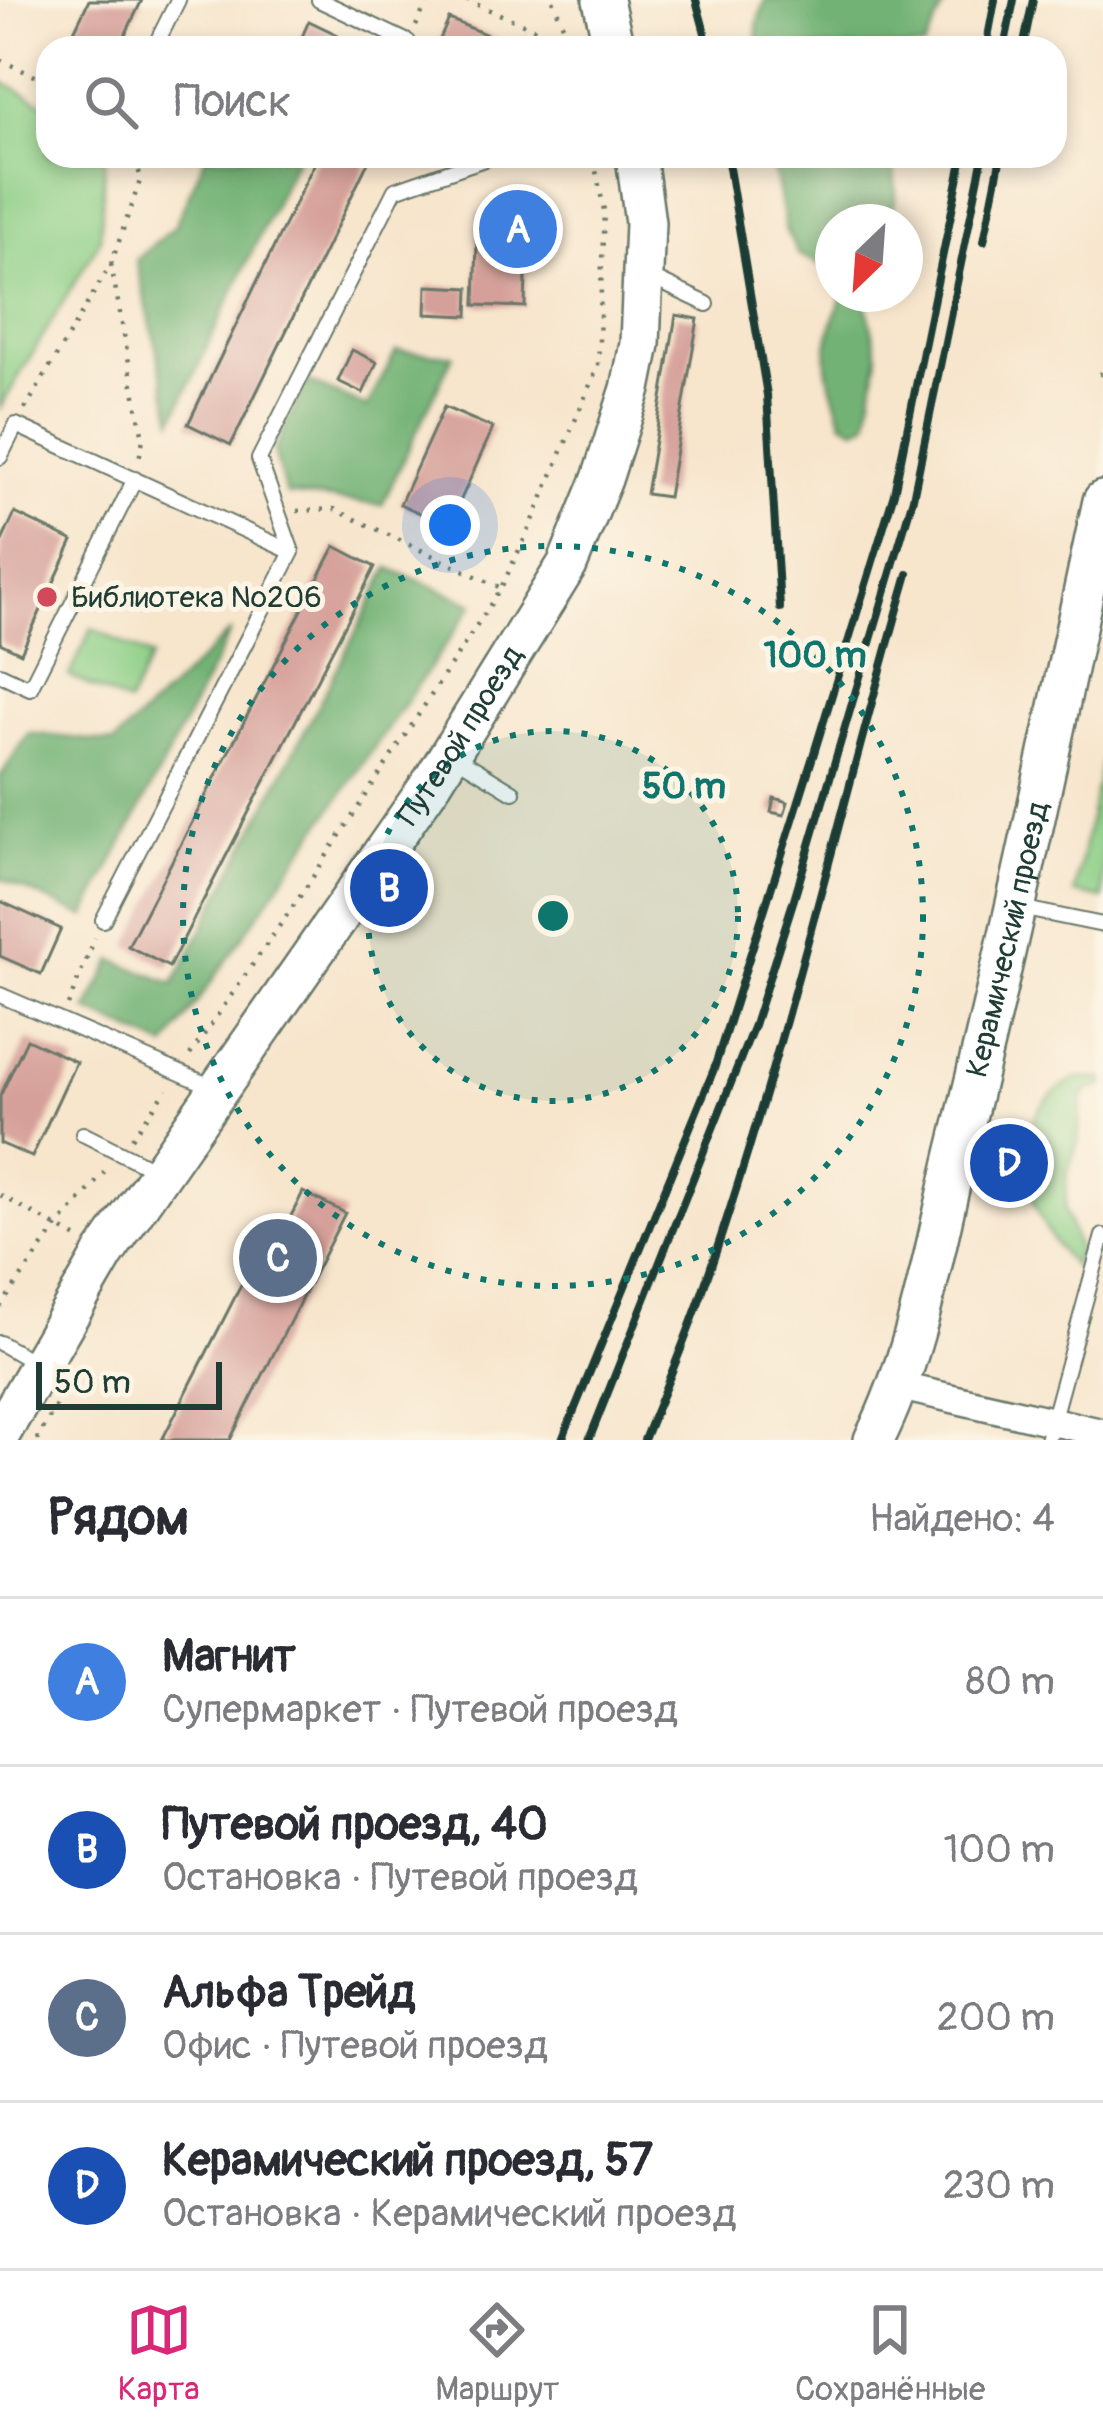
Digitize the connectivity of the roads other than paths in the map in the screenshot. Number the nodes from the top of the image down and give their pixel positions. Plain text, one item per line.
1 (178, 0) edge
2 (319, 0) edge
3 (603, 0) edge
4 (160, 36) edge
5 (395, 36) edge
6 (611, 36) edge
7 (459, 168) edge
8 (638, 168) edge
9 (646, 275) junction
10 (706, 304) dead end
11 (0, 457) edge
12 (135, 479) junction
13 (1103, 500) edge
14 (292, 552) junction
15 (0, 674) edge
16 (450, 753) junction
17 (513, 792) dead end
18 (1017, 907) junction
19 (103, 920) road end
20 (1103, 926) edge
21 (0, 995) edge
22 (220, 1090) junction
23 (83, 1134) dead end
24 (161, 1173) junction
25 (1103, 1236) edge
26 (0, 1342) edge
27 (40, 1365) junction
28 (898, 1386) junction
29 (1050, 1431) edge
30 (1103, 1433) edge
31 (0, 1434) edge
32 (874, 1440) edge

1 - 4 lane
2 - 5 lane
3 - 6 street
7 - 14 lane
8 - 9 street, Путевой проезд
9 - 10 lane
9 - 16 street, Путевой проезд
11 - 12 lane
12 - 14 lane
12 - 15 lane
13 - 18 street, Керамический проезд
14 - 19 lane
16 - 17 lane
16 - 22 street, Путевой проезд
18 - 20 lane
18 - 28 street, Керамический проезд
21 - 22 lane
22 - 24 street, Путевой проезд
23 - 24 lane
24 - 27 street, Путевой проезд
25 - 29 lane
26 - 27 lane
27 - 31 street, Путевой проезд
28 - 29 street
28 - 32 street, Керамический проезд
29 - 30 street

